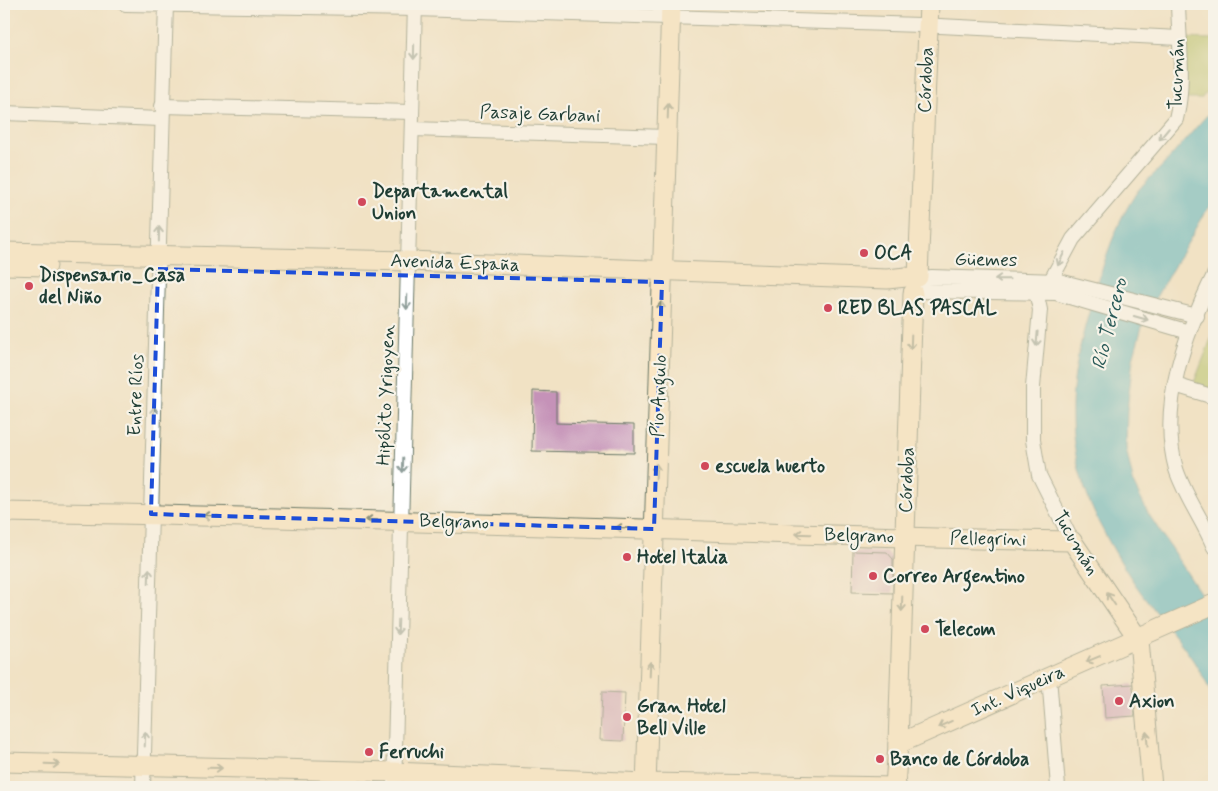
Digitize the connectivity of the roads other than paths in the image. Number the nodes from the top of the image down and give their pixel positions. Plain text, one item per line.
1 (125, 4) edge
2 (166, 4) edge
3 (920, 4) edge
4 (930, 4) edge
5 (1178, 4) edge
6 (415, 6) edge
7 (671, 11) edge
8 (924, 26) junction
9 (1179, 38) junction
10 (412, 112) junction
11 (4, 113) edge
12 (162, 113) junction
13 (412, 129) junction
14 (667, 137) junction
15 (4, 252) edge
16 (159, 262) junction
17 (4, 265) edge
18 (408, 267) junction
19 (662, 276) junction
20 (1214, 276) edge
21 (913, 283) junction
22 (1043, 288) junction
23 (1196, 316) junction
24 (1189, 332) junction
25 (1175, 384) junction
26 (1214, 397) edge
27 (4, 512) edge
28 (151, 514) junction
29 (401, 521) junction
30 (654, 529) junction
31 (1211, 533) edge
32 (904, 538) junction
33 (1072, 541) junction
34 (1214, 547) edge
35 (1214, 604) edge
36 (1138, 640) junction
37 (1049, 677) junction
38 (898, 744) junction
39 (4, 762) edge
40 (144, 767) junction
41 (394, 780) edge
42 (543, 782) edge
43 (646, 785) edge
44 (143, 787) edge
45 (895, 787) edge
46 (1058, 787) edge
47 (1152, 787) edge

1 - 2 street
2 - 6 street
2 - 12 street, Entre Ríos
3 - 8 street, Córdoba
4 - 8 street, Córdoba
5 - 9 street, Tucumán
6 - 7 street
6 -> 10 street, Hipólito Yrigoyen
7 - 8 street
14 -> 7 street, Pío Angulo
8 - 9 street
8 - 21 street, Córdoba
9 -> 22 street, Tucumán
10 - 12 street
10 - 13 street, Hipólito Yrigoyen
11 - 12 street
16 -> 12 street, Entre Ríos
13 - 14 street, Pasaje Garbani
13 - 18 street, Hipólito Yrigoyen
14 - 19 street, Pío Angulo
15 - 16 street, Avenida España
16 - 17 street, Avenida España
16 - 18 street, Avenida España
28 -> 16 street, Entre Ríos
18 - 19 street, Avenida España
18 -> 29 street, Hipólito Yrigoyen
19 - 21 street, Avenida España
30 -> 19 street, Pío Angulo
20 - 23 street
21 - 22 street, Güemes
21 -> 32 street, Córdoba
22 - 23 street
22 -> 24 street
22 -> 33 street, Tucumán
23 - 24 street
24 - 25 street
25 - 26 street
25 - 31 street
27 - 28 street, Belgrano
29 -> 28 street, Belgrano
40 -> 28 street, Entre Ríos
30 -> 29 street, Belgrano
29 -> 41 street, Hipólito Yrigoyen
32 -> 30 street, Belgrano
43 -> 30 street, Pío Angulo
31 - 34 street
32 - 33 street, Pellegrini
32 -> 38 street, Córdoba
36 -> 33 street, Tucumán
35 - 36 street, Int. Viqueira
36 -> 37 street, Int. Viqueira
47 -> 36 street, Tucumán
37 -> 38 street, Int. Viqueira
37 - 46 street
38 - 45 street, Córdoba
39 -> 40 street
40 -> 41 street
40 - 44 street, Entre Ríos
41 - 42 street
42 - 43 street
43 - 45 street

